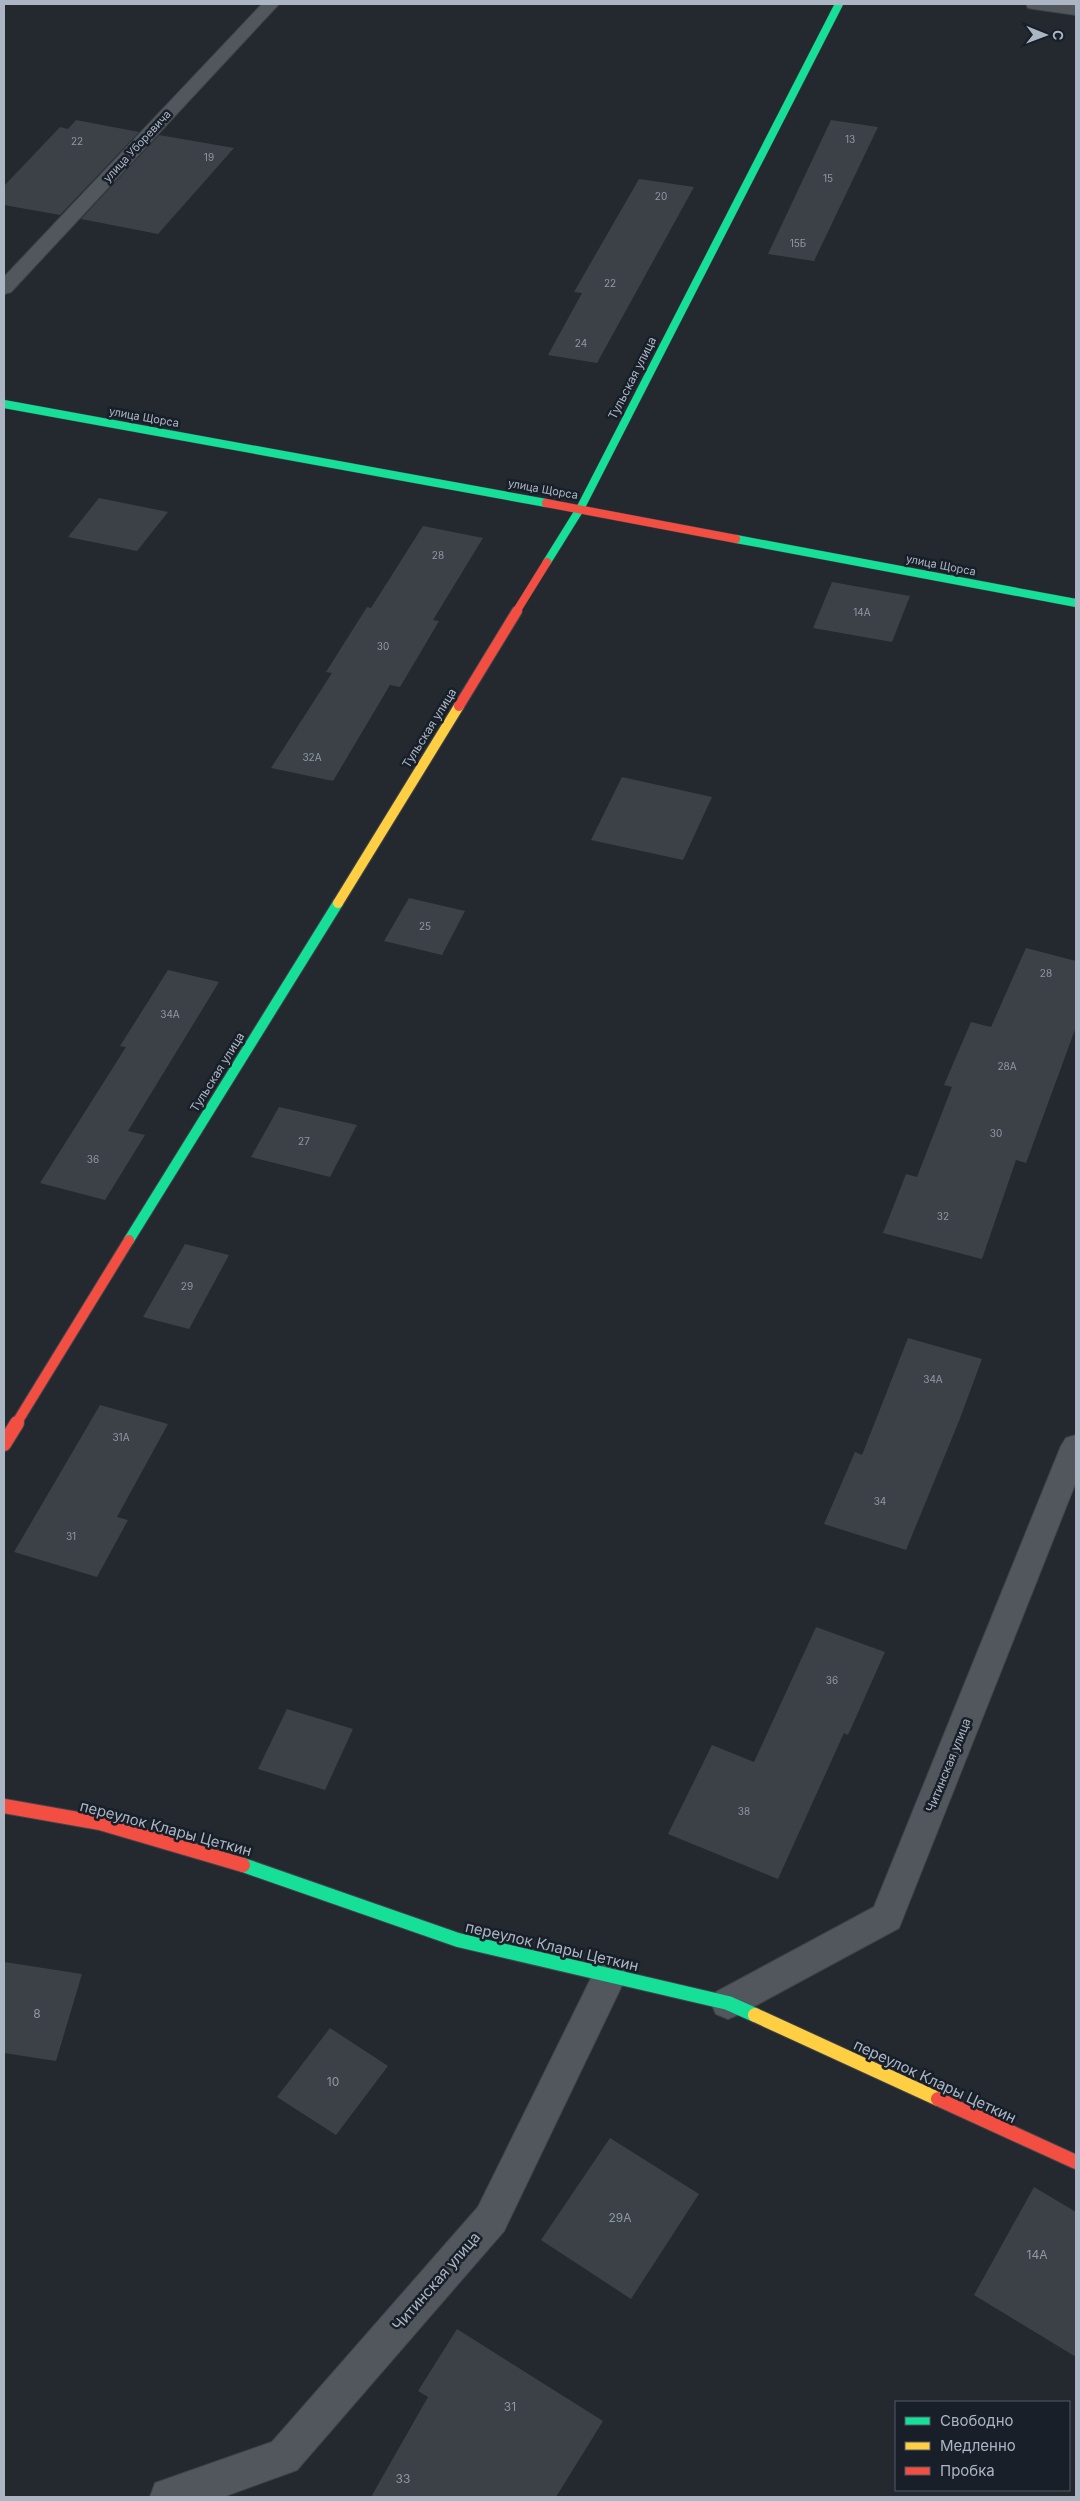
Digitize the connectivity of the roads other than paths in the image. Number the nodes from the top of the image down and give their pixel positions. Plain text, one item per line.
1 (270, 4) edge
2 (839, 4) edge
3 (1034, 4) edge
4 (1076, 10) edge
5 (4, 288) edge
6 (4, 404) edge
7 (580, 509) junction
8 (1076, 603) edge
9 (4, 1444) edge
10 (1076, 1446) edge
11 (4, 1806) edge
12 (610, 1975) junction
13 (728, 2003) junction
14 (1076, 2162) edge
15 (170, 2497) edge

1 - 5 street, улица Уборевича
2 - 7 street, Тульская улица
3 - 4 street
6 - 7 street, улица Щорса
7 - 8 street, улица Щорса
7 - 9 street, Тульская улица
10 - 13 street, Читинская улица
11 - 12 street, переулок Клары Цеткин
12 - 13 street, переулок Клары Цеткин
12 - 15 street, Читинская улица
13 - 14 street, переулок Клары Цеткин

